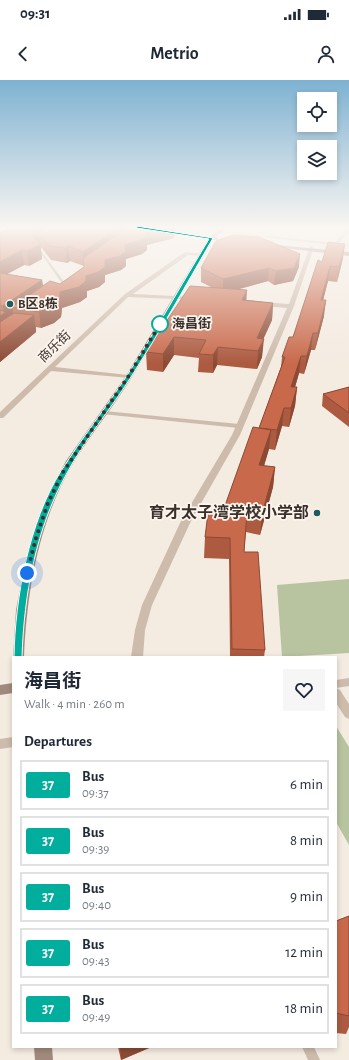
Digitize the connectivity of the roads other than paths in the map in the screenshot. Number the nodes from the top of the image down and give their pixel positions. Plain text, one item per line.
1 (56, 273) edge
2 (160, 273) edge
3 (191, 273) edge
4 (303, 273) edge
5 (70, 280) edge
6 (64, 284) junction
7 (58, 289) edge
8 (128, 295) junction
9 (176, 298) junction
10 (199, 299) edge
11 (252, 303) edge
12 (291, 306) junction
13 (50, 368) junction
14 (128, 377) junction
15 (104, 413) junction
16 (0, 416) edge
17 (239, 426) junction
18 (18, 656) edge
19 (137, 656) edge
20 (349, 682) edge
21 (337, 684) edge
22 (12, 688) edge
23 (0, 690) edge
24 (337, 695) edge
25 (349, 714) edge
26 (12, 742) edge
27 (0, 744) edge
28 (43, 1048) edge
29 (308, 1048) edge
30 (44, 1060) edge
31 (314, 1060) edge

1 - 6 lane
2 - 8 street, 商乐街
3 - 9 street
4 - 12 street
5 - 6 lane
6 - 7 lane
8 - 9 street
8 - 13 street, 商乐街
9 - 10 street
9 - 14 street
11 - 12 street
12 - 17 street
13 - 14 street
13 - 16 street, 商乐街
14 - 15 street
15 - 17 lane
15 - 18 street
17 - 19 street
20 - 21 street
22 - 23 street
24 - 25 street
26 - 27 street
28 - 30 street
29 - 31 lane

